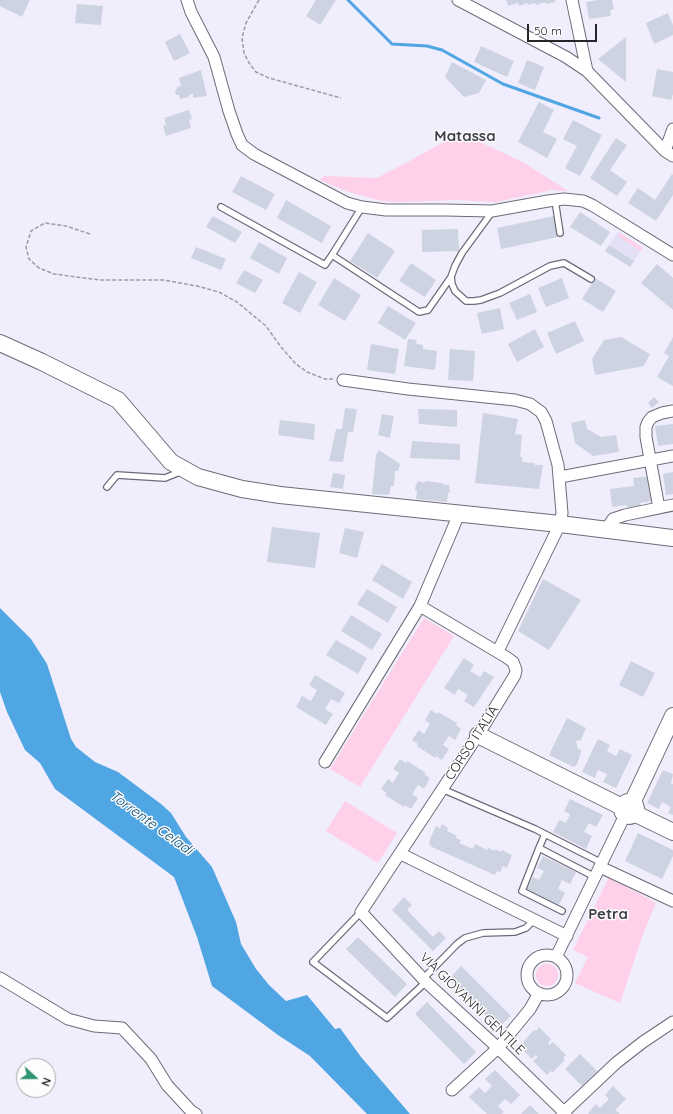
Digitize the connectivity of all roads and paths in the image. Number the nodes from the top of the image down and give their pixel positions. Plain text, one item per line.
1 (186, 0) edge
2 (259, 0) edge
3 (458, 0) edge
4 (572, 0) edge
5 (587, 71) junction
6 (341, 98) dead end
7 (673, 129) edge
8 (669, 153) edge
9 (555, 200) junction
10 (221, 207) dead end
11 (362, 207) junction
12 (492, 211) junction
13 (560, 233) dead end
14 (90, 234) dead end
15 (332, 255) junction
16 (673, 255) edge
17 (451, 277) junction
18 (591, 279) dead end
19 (0, 343) edge
20 (343, 380) joint
21 (673, 411) edge
22 (673, 456) edge
23 (650, 460) junction
24 (186, 470) junction
25 (560, 477) junction
26 (107, 487) dead end
27 (673, 506) edge
28 (659, 508) junction
29 (459, 514) junction
30 (560, 524) junction
31 (605, 530) junction
32 (673, 538) edge
33 (420, 606) junction
34 (498, 651) junction
35 (673, 716) edge
36 (478, 735) junction
37 (326, 762) dead end
38 (442, 789) junction
39 (628, 809) junction
40 (673, 832) edge
41 (545, 834) junction
42 (539, 848) junction
43 (401, 854) junction
44 (600, 869) junction
45 (673, 901) edge
46 (562, 911) dead end
47 (361, 912) junction
48 (534, 920) junction
49 (567, 936) junction
50 (556, 957) junction
51 (0, 978) edge
52 (425, 980) junction
53 (539, 993) junction
54 (673, 1022) edge
55 (498, 1048) junction
56 (452, 1090) dead end
57 (564, 1113) edge
58 (196, 1114) edge

1 - 11 street
2 - 6 path
3 - 5 street
4 - 5 street
5 - 8 street
7 - 8 street
9 - 12 street
9 - 13 lane
9 - 16 street
10 - 15 lane
11 - 12 street
11 - 15 lane
12 - 17 lane
14 - 20 path
15 - 17 lane
17 - 18 lane
19 - 24 street
20 - 25 street
21 - 23 street
22 - 23 street
23 - 25 street
23 - 28 street
24 - 26 lane
24 - 29 street
25 - 30 street
27 - 28 street
28 - 31 street
29 - 30 street
29 - 33 street
30 - 31 street
30 - 34 street
31 - 32 street
33 - 34 street, CORSO ITALIA
33 - 37 street
34 - 36 street, CORSO ITALIA
35 - 39 street
36 - 38 street, CORSO ITALIA
36 - 39 street
38 - 41 lane
38 - 43 street, CORSO ITALIA
39 - 40 street
39 - 44 street
41 - 42 lane
41 - 44 lane
42 - 44 lane
42 - 46 lane
43 - 47 street, CORSO ITALIA
43 - 48 street
44 - 45 street
44 - 49 street
47 - 52 street, VIA GIOVANNI GENTILE
47 - 52 lane
48 - 49 street
48 - 52 lane
49 - 50 street
50 - 53 street
50 - 53 street
51 - 58 street
52 - 55 street, VIA GIOVANNI GENTILE
53 - 55 street
54 - 57 street
55 - 56 street
55 - 57 street, VIA GIOVANNI GENTILE

